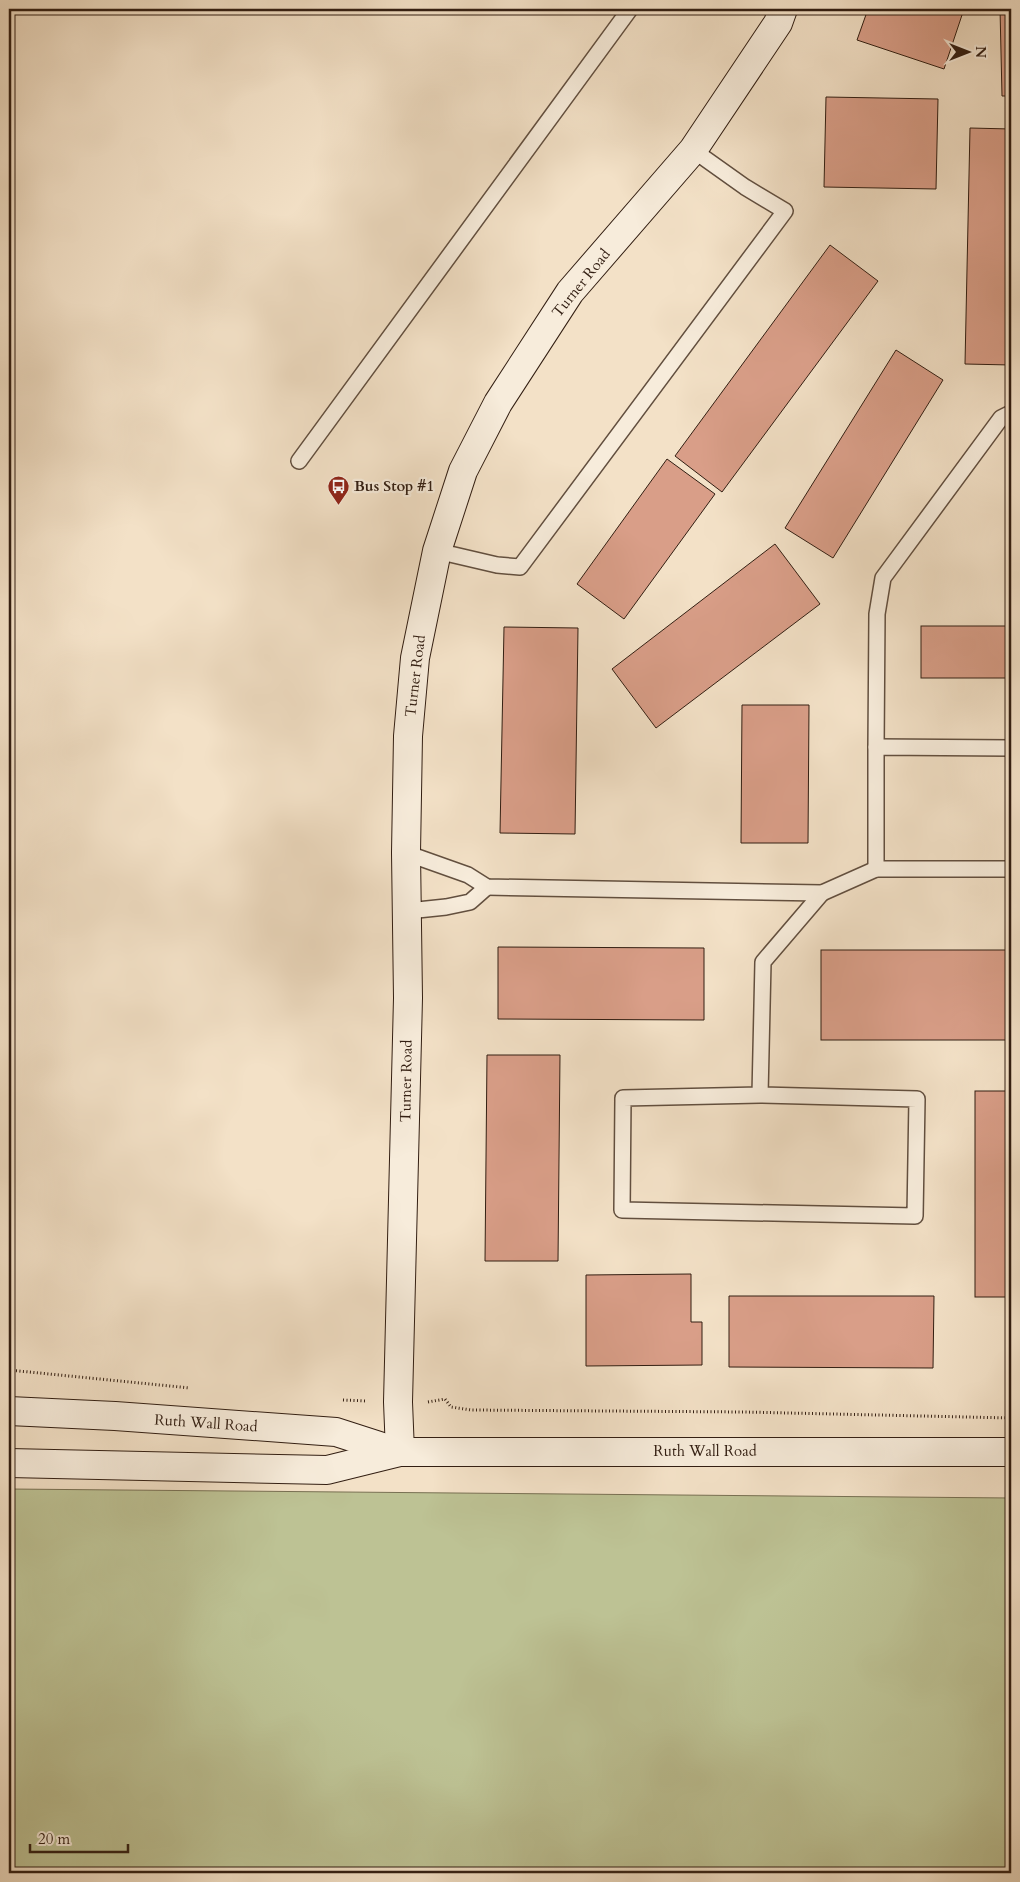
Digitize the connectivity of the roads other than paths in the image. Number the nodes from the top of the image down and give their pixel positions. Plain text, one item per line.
1 (630, 9) edge
2 (783, 9) edge
3 (693, 150) junction
4 (1011, 413) edge
5 (299, 461) dead end
6 (437, 551) junction
7 (876, 747) junction
8 (1011, 748) edge
9 (406, 852) junction
10 (876, 869) junction
11 (1011, 869) edge
12 (486, 887) junction
13 (822, 893) junction
14 (408, 911) junction
15 (760, 1095) junction
16 (9, 1411) edge
17 (400, 1452) junction
18 (1011, 1452) edge
19 (9, 1463) edge

1 - 5 lane
2 - 3 street, Turner Road
3 - 6 street, Turner Road
3 - 6 lane
4 - 7 lane
6 - 9 street, Turner Road
7 - 8 lane
7 - 10 lane
9 - 12 lane
9 - 14 street, Turner Road
10 - 11 lane
10 - 13 lane
12 - 13 lane
12 - 14 lane
13 - 15 lane
14 - 17 street, Turner Road
15 - 15 lane
16 - 17 street, Ruth Wall Road
17 - 18 street, Ruth Wall Road
17 - 19 street, Ruth Wall Road

